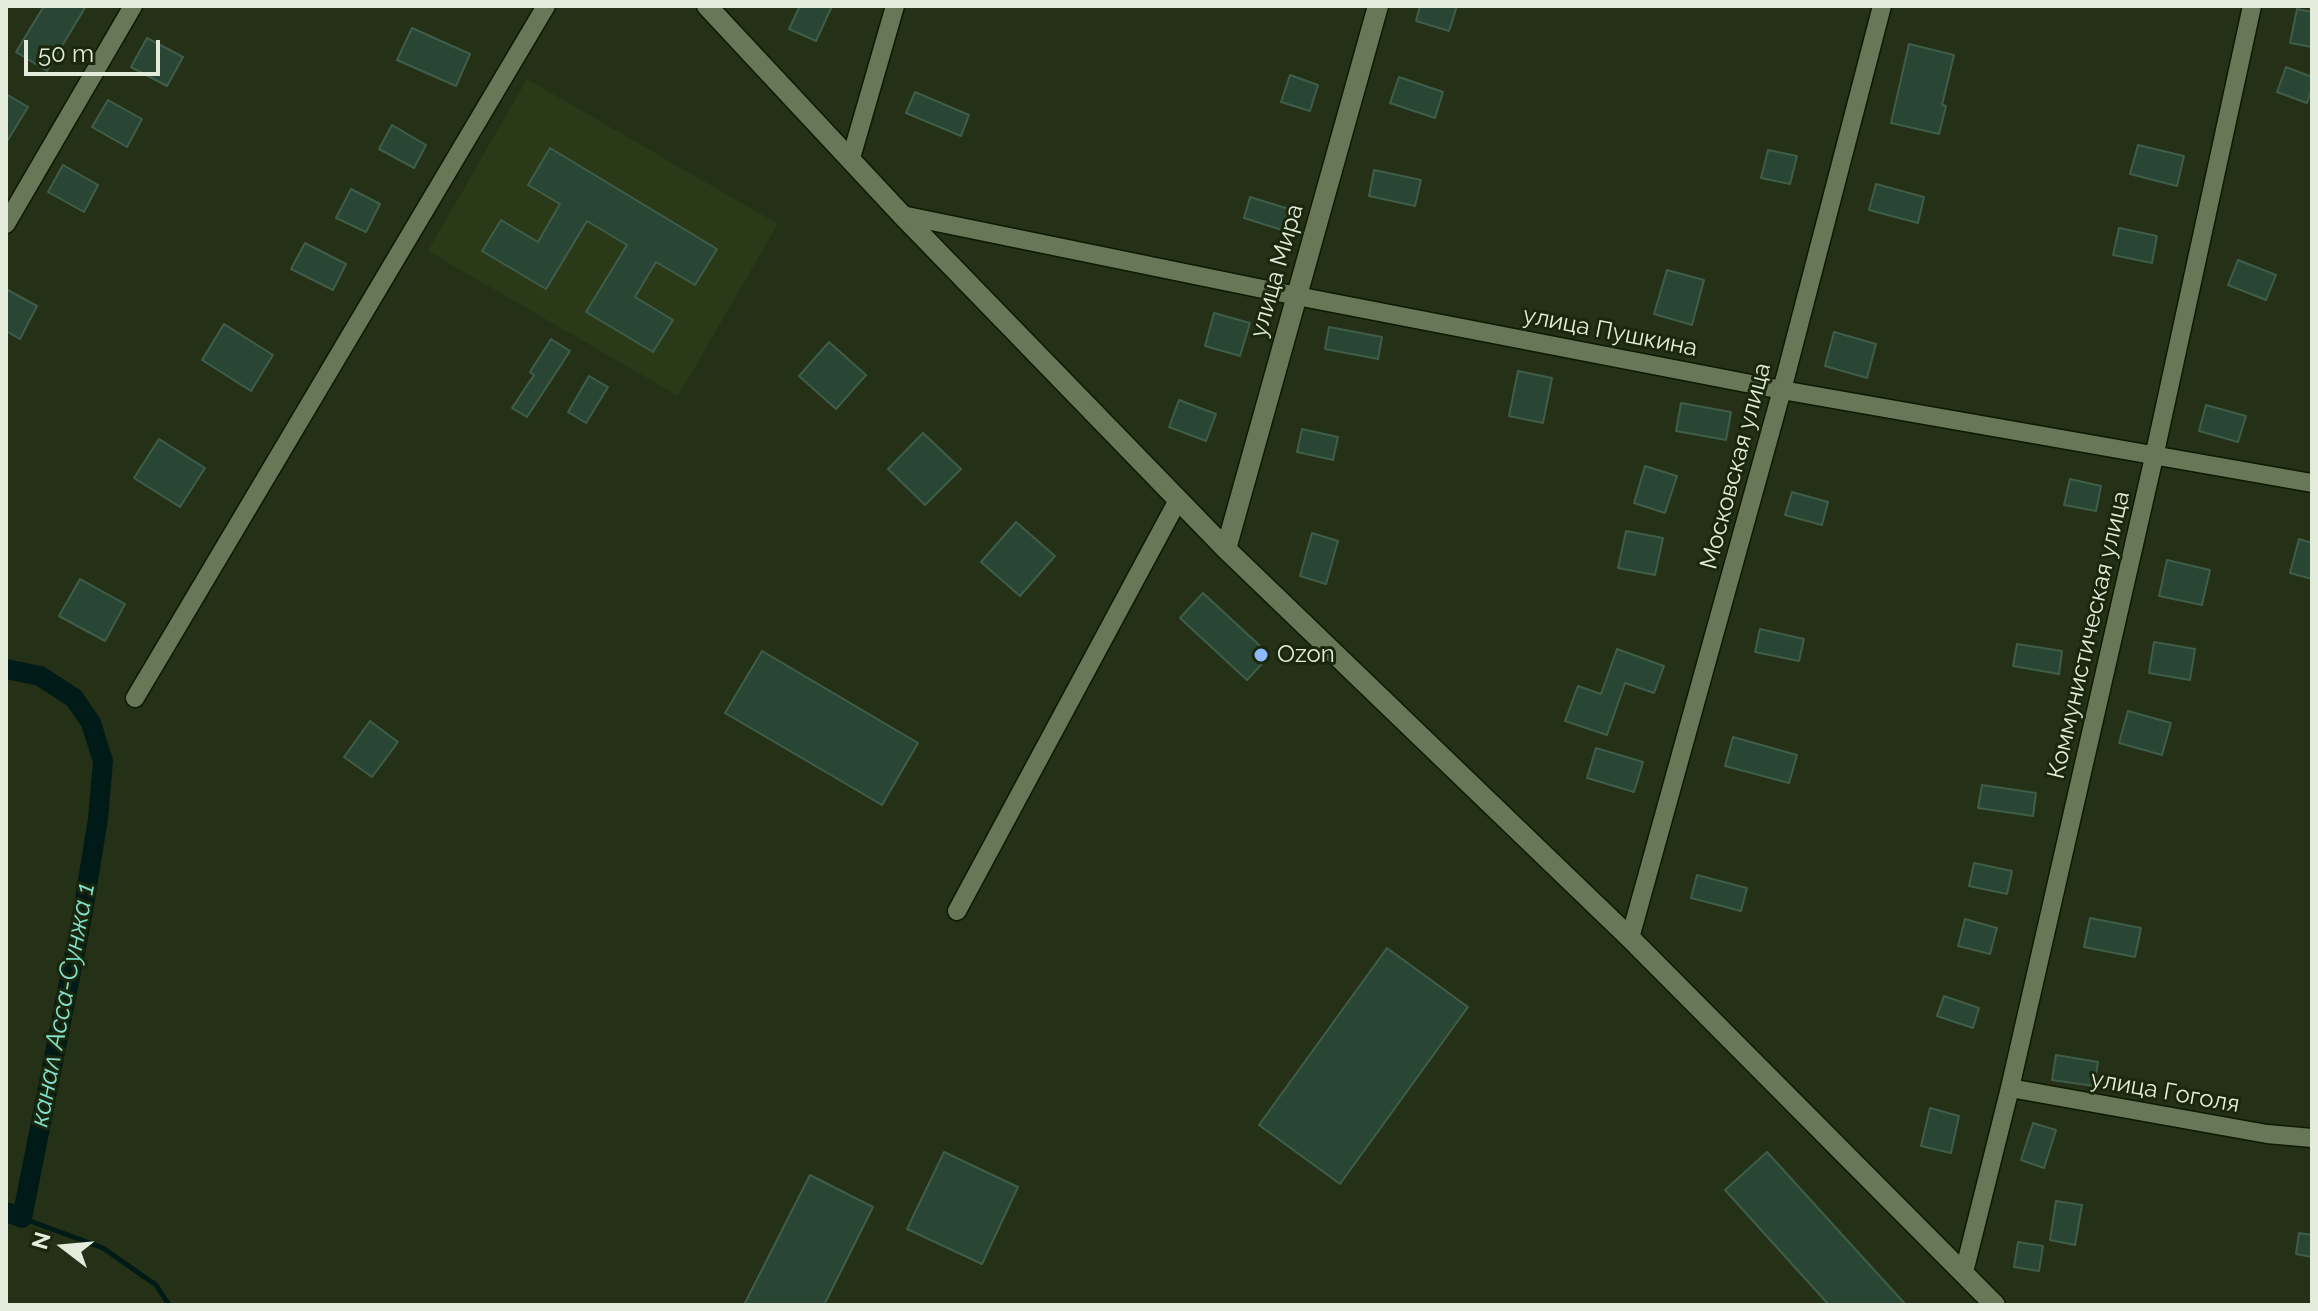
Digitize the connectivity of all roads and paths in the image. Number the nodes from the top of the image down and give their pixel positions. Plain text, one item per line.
1 (133, 6) edge
2 (546, 6) edge
3 (707, 6) edge
4 (895, 6) edge
5 (1378, 6) edge
6 (1882, 6) edge
7 (2252, 6) edge
8 (851, 158) junction
9 (902, 215) junction
10 (6, 224) edge
11 (1297, 296) junction
12 (1782, 390) junction
13 (2154, 457) junction
14 (2312, 483) edge
15 (1178, 500) junction
16 (1226, 549) junction
17 (135, 698) dead end
18 (957, 911) dead end
19 (1630, 938) junction
20 (2010, 1088) junction
21 (2312, 1138) edge
22 (1964, 1272) junction
23 (1995, 1305) edge

1 - 10 street
2 - 17 street
3 - 8 main road
4 - 8 street
5 - 11 main road, улица Мира
6 - 12 street, Московская улица
7 - 13 street, Коммунистическая улица
8 - 9 main road
9 - 11 street, улица Пушкина
9 - 15 main road
11 - 12 street, улица Пушкина
11 - 16 main road, улица Мира
12 - 13 street, улица Пушкина
12 - 19 street, Московская улица
13 - 14 street, улица Пушкина
13 - 20 street, Коммунистическая улица
15 - 16 main road
15 - 18 street
16 - 19 main road
19 - 22 main road
20 - 21 street, улица Гоголя
20 - 22 street, Коммунистическая улица
22 - 23 main road

